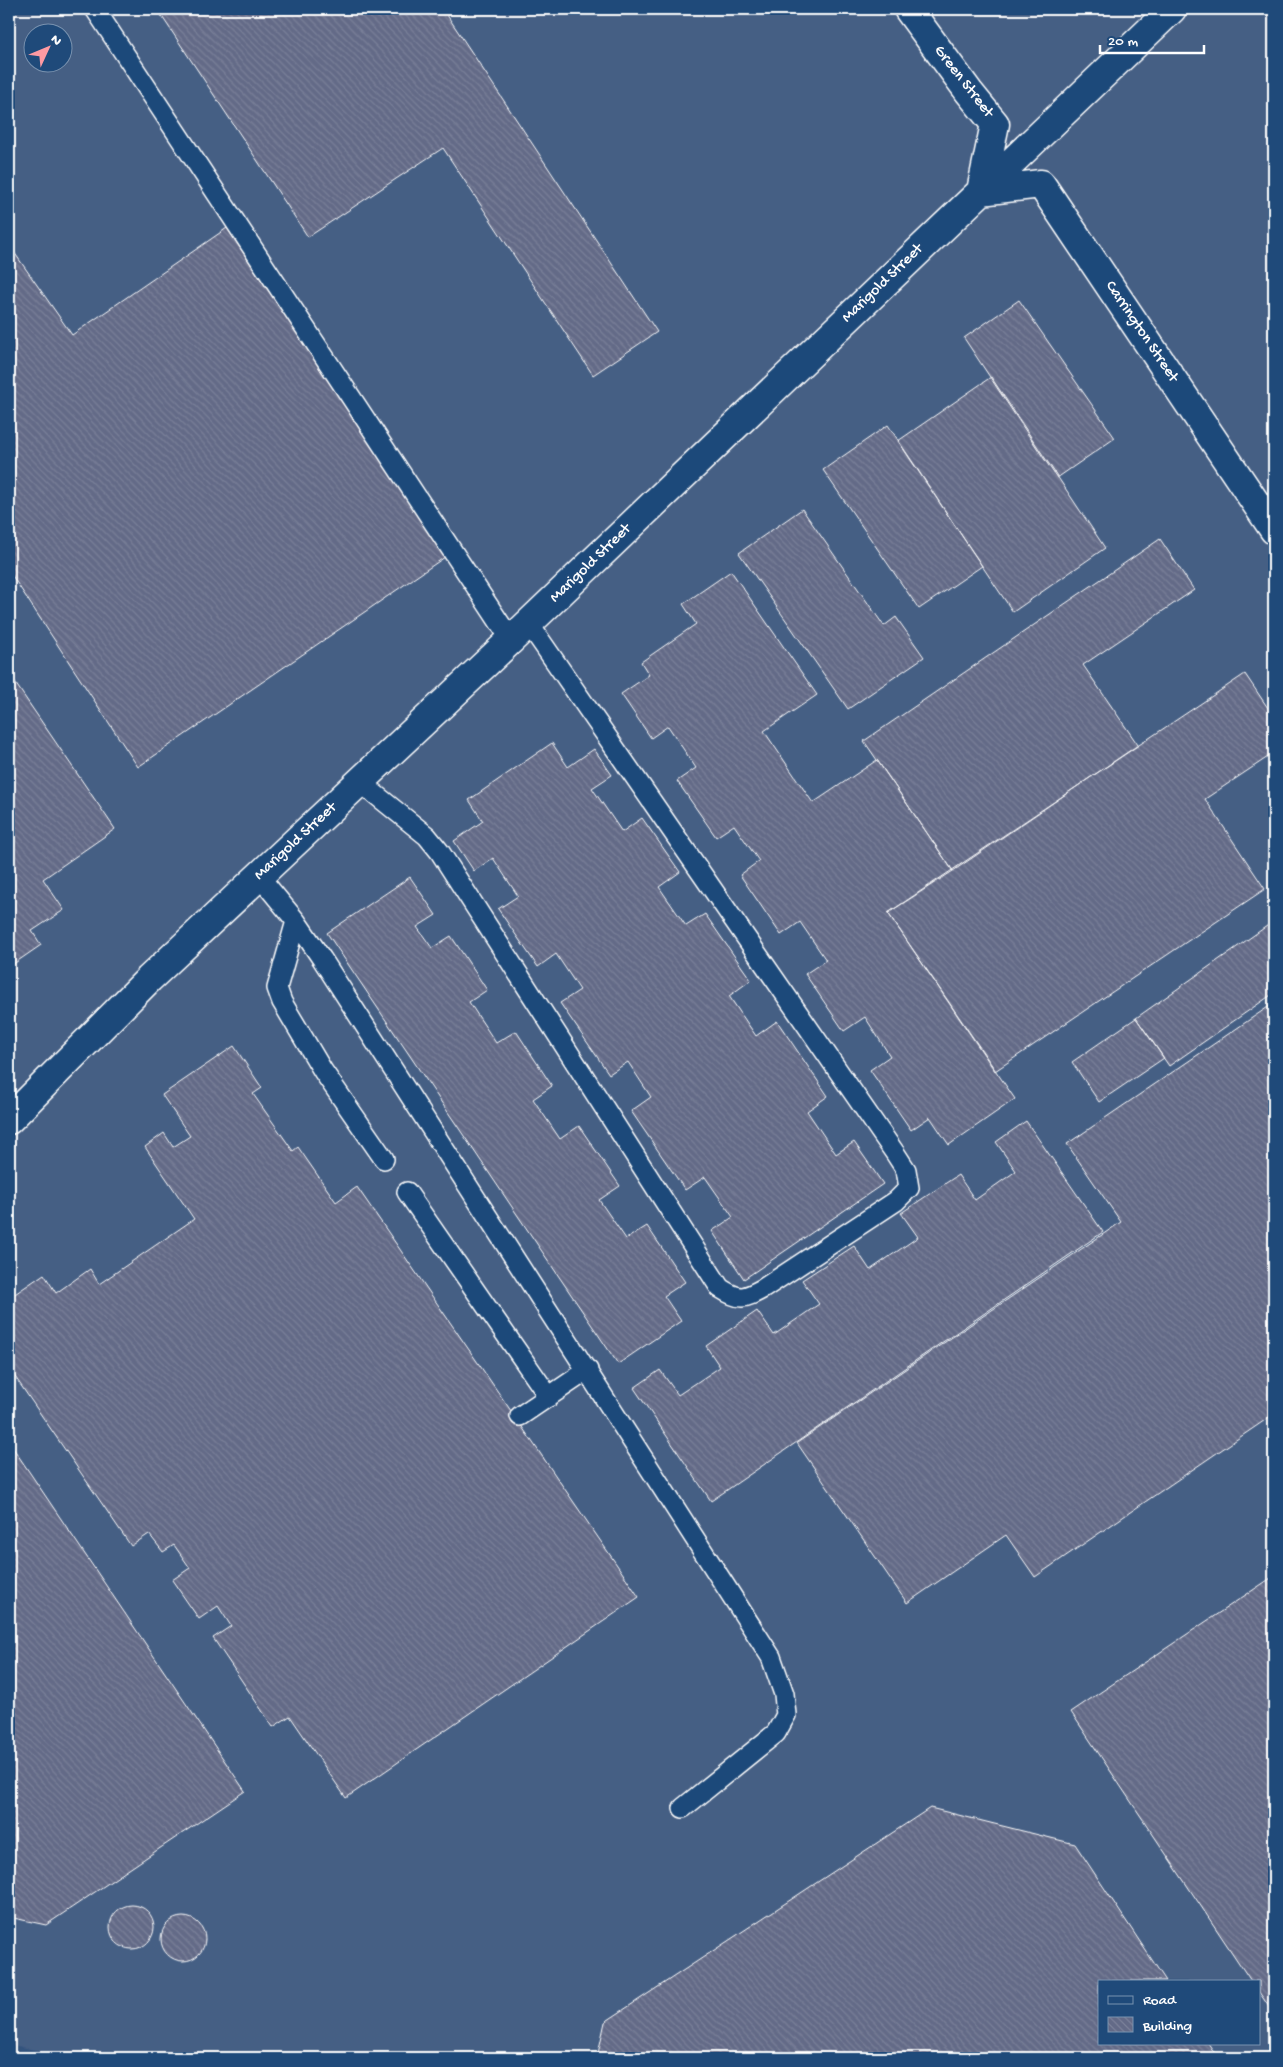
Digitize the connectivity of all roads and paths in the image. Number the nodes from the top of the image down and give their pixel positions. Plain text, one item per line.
1 (95, 9) edge
2 (908, 9) edge
3 (1172, 9) edge
4 (980, 191) junction
5 (1274, 530) edge
6 (520, 632) junction
7 (360, 782) junction
8 (259, 876) junction
9 (296, 921) junction
10 (9, 1120) edge
11 (384, 1159) dead end
12 (407, 1192) dead end
13 (588, 1370) junction
14 (549, 1397) junction
15 (520, 1416) dead end
16 (684, 1808) dead end

1 - 6 lane
2 - 4 street, Green Street
3 - 4 street, Marigold Street
4 - 5 street, Carrington Street
4 - 6 street, Marigold Street
6 - 7 street, Marigold Street
6 - 7 lane
7 - 8 street, Marigold Street
8 - 9 lane
8 - 10 street, Marigold Street
9 - 11 lane
9 - 13 lane
12 - 14 lane
13 - 14 lane
13 - 16 lane
14 - 15 lane

